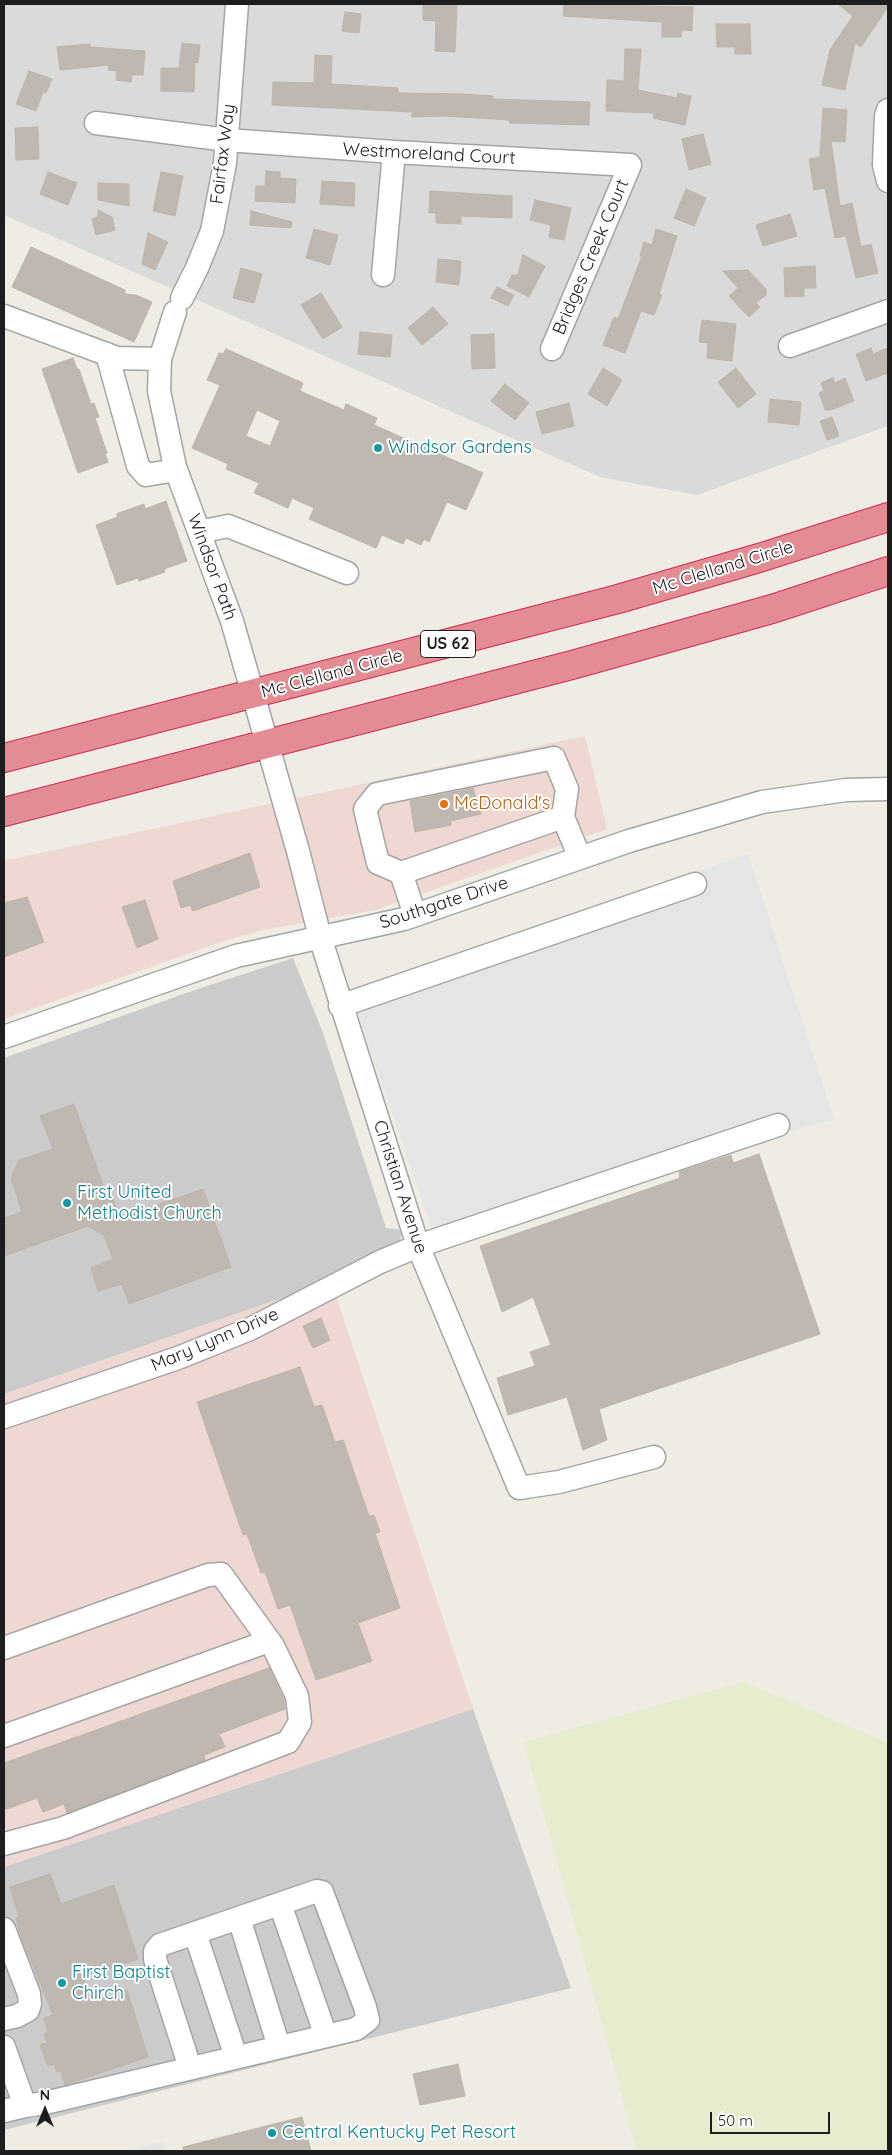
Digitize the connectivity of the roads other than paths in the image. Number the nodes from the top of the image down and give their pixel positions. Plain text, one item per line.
1 (237, 4) edge
2 (888, 110) edge
3 (96, 123) dead end
4 (227, 140) junction
5 (394, 152) junction
6 (630, 165) joint
7 (888, 181) edge
8 (383, 275) dead end
9 (888, 312) edge
10 (4, 316) edge
11 (790, 346) dead end
12 (552, 349) dead end
13 (107, 354) junction
14 (160, 359) junction
15 (159, 391) joint
16 (176, 470) junction
17 (888, 517) edge
18 (199, 532) junction
19 (888, 572) edge
20 (348, 573) dead end
21 (254, 694) junction
22 (267, 744) junction
23 (4, 758) edge
24 (888, 789) edge
25 (4, 812) edge
26 (563, 817) junction
27 (580, 858) junction
28 (401, 873) junction
29 (694, 884) dead end
30 (415, 915) junction
31 (320, 937) junction
32 (340, 1006) junction
33 (4, 1037) edge
34 (778, 1125) dead end
35 (418, 1246) junction
36 (4, 1418) edge
37 (654, 1457) dead end
38 (269, 1640) junction
39 (4, 1648) edge
40 (4, 1736) edge
41 (4, 1844) edge
42 (280, 1904) junction
43 (239, 1918) junction
44 (4, 1929) edge
45 (195, 1933) junction
46 (4, 2019) edge
47 (326, 2036) junction
48 (4, 2047) edge
49 (279, 2047) junction
50 (236, 2057) junction
51 (189, 2068) junction
52 (25, 2106) junction
53 (4, 2111) edge

1 - 4 street, Fairfax Way
2 - 7 street
3 - 4 street, Westmoreland Court
4 - 5 street, Westmoreland Court
4 - 14 street, Fairfax Way
5 - 6 street, Westmoreland Court
5 - 8 street
6 - 12 street, Bridges Creek Court
9 - 11 street
10 - 13 street
13 - 14 street
13 - 16 street
14 - 15 street, Fairfax Way
15 - 16 street, Windsor Path
16 - 18 street, Windsor Path
17 - 21 highway, Mc Clelland Circle / US 62
18 - 20 street
18 - 21 street, Windsor Path
19 - 22 highway
21 - 22 street, Windsor Path
21 - 23 highway, Mc Clelland Circle / US 62
22 - 25 highway
22 - 31 street, Christian Avenue
24 - 27 street, Southgate Drive
26 - 27 street
26 - 28 street
26 - 28 street
27 - 30 street, Southgate Drive
28 - 30 street
29 - 32 street
30 - 31 street, Southgate Drive
31 - 32 street, Christian Avenue
31 - 33 street, Southgate Drive
32 - 35 street, Christian Avenue
34 - 35 street, Mary Lynn Drive
35 - 36 street, Mary Lynn Drive
35 - 37 street, Christian Avenue
38 - 39 street
38 - 40 street
38 - 41 street
42 - 43 street
42 - 47 street
42 - 47 street
43 - 45 street
43 - 49 street
44 - 46 street
45 - 50 street
45 - 51 street
47 - 49 street
48 - 52 street
49 - 50 street
50 - 51 street
51 - 52 street
52 - 53 street

